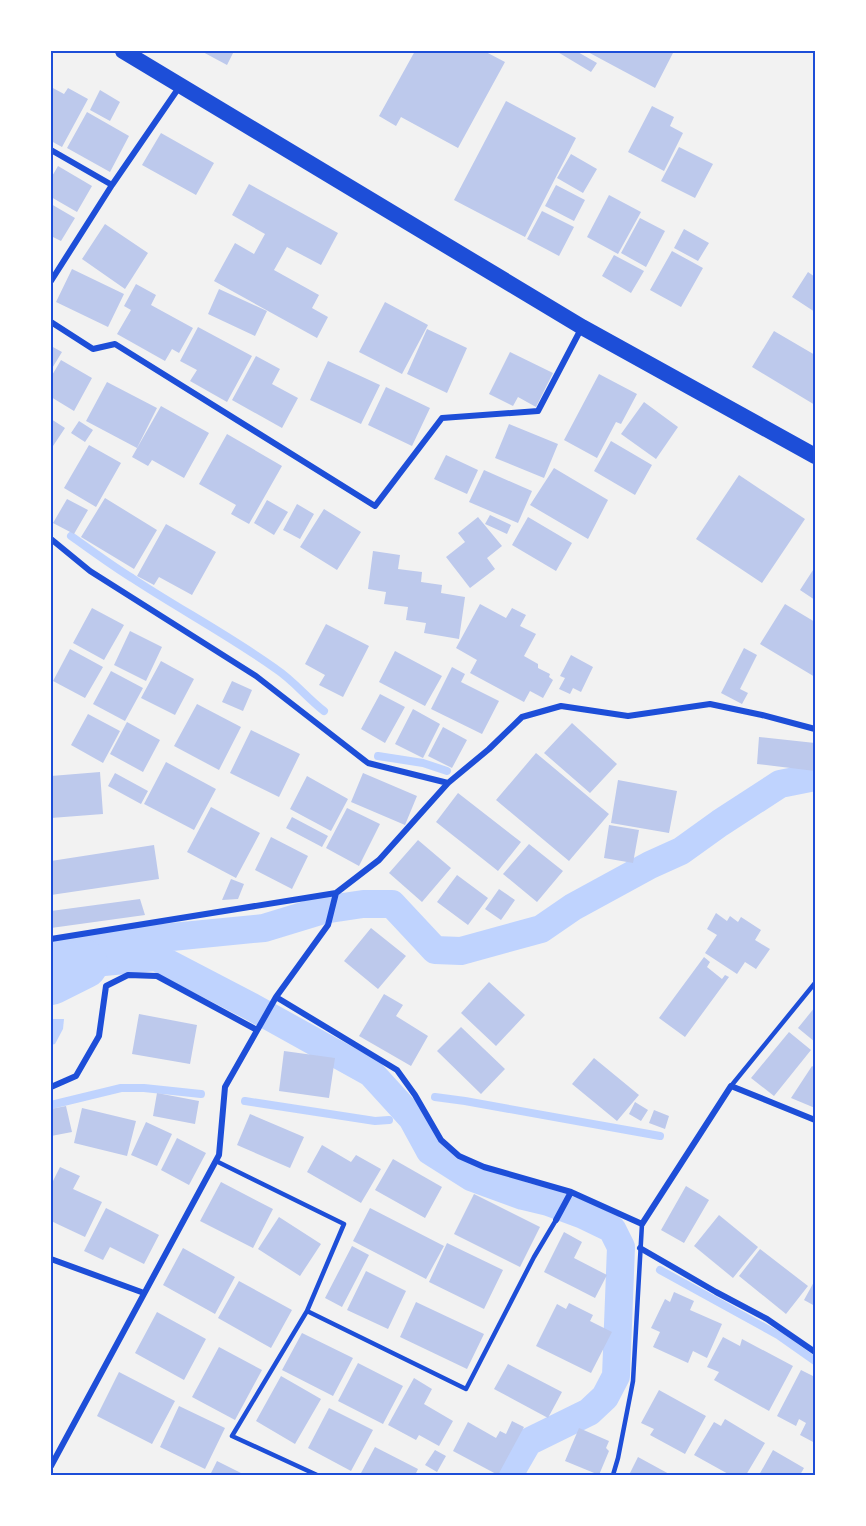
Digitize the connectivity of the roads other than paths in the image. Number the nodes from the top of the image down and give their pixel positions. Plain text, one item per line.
1 (123, 51) edge
2 (181, 86) junction
3 (51, 150) edge
4 (112, 185) junction
5 (51, 281) edge
6 (51, 322) edge
7 (582, 327) junction
8 (815, 456) edge
9 (51, 538) edge
10 (815, 729) edge
11 (448, 783) junction
12 (336, 893) junction
13 (51, 939) edge
14 (815, 983) edge
15 (276, 998) junction
16 (257, 1030) junction
17 (731, 1086) junction
18 (51, 1087) edge
19 (815, 1120) edge
20 (216, 1161) junction
21 (569, 1195) junction
22 (556, 1220) joint
23 (642, 1224) junction
24 (640, 1248) junction
25 (51, 1259) edge
26 (144, 1293) junction
27 (307, 1311) junction
28 (815, 1352) edge
29 (51, 1466) edge
30 (317, 1475) edge
31 (613, 1475) edge

1 - 2 highway
2 - 4 street
2 - 7 highway
3 - 4 street
4 - 5 street
6 - 7 street
7 - 8 highway
9 - 11 street
10 - 11 street
11 - 12 street
12 - 13 street
12 - 15 street
14 - 17 lane
15 - 16 street
15 - 21 street
16 - 18 street
16 - 20 street
17 - 19 street
17 - 23 street
20 - 26 street
20 - 27 lane
21 - 22 street
21 - 23 street
22 - 27 lane
23 - 24 lane
24 - 28 street
24 - 31 lane
25 - 26 street
26 - 29 street
27 - 30 lane

